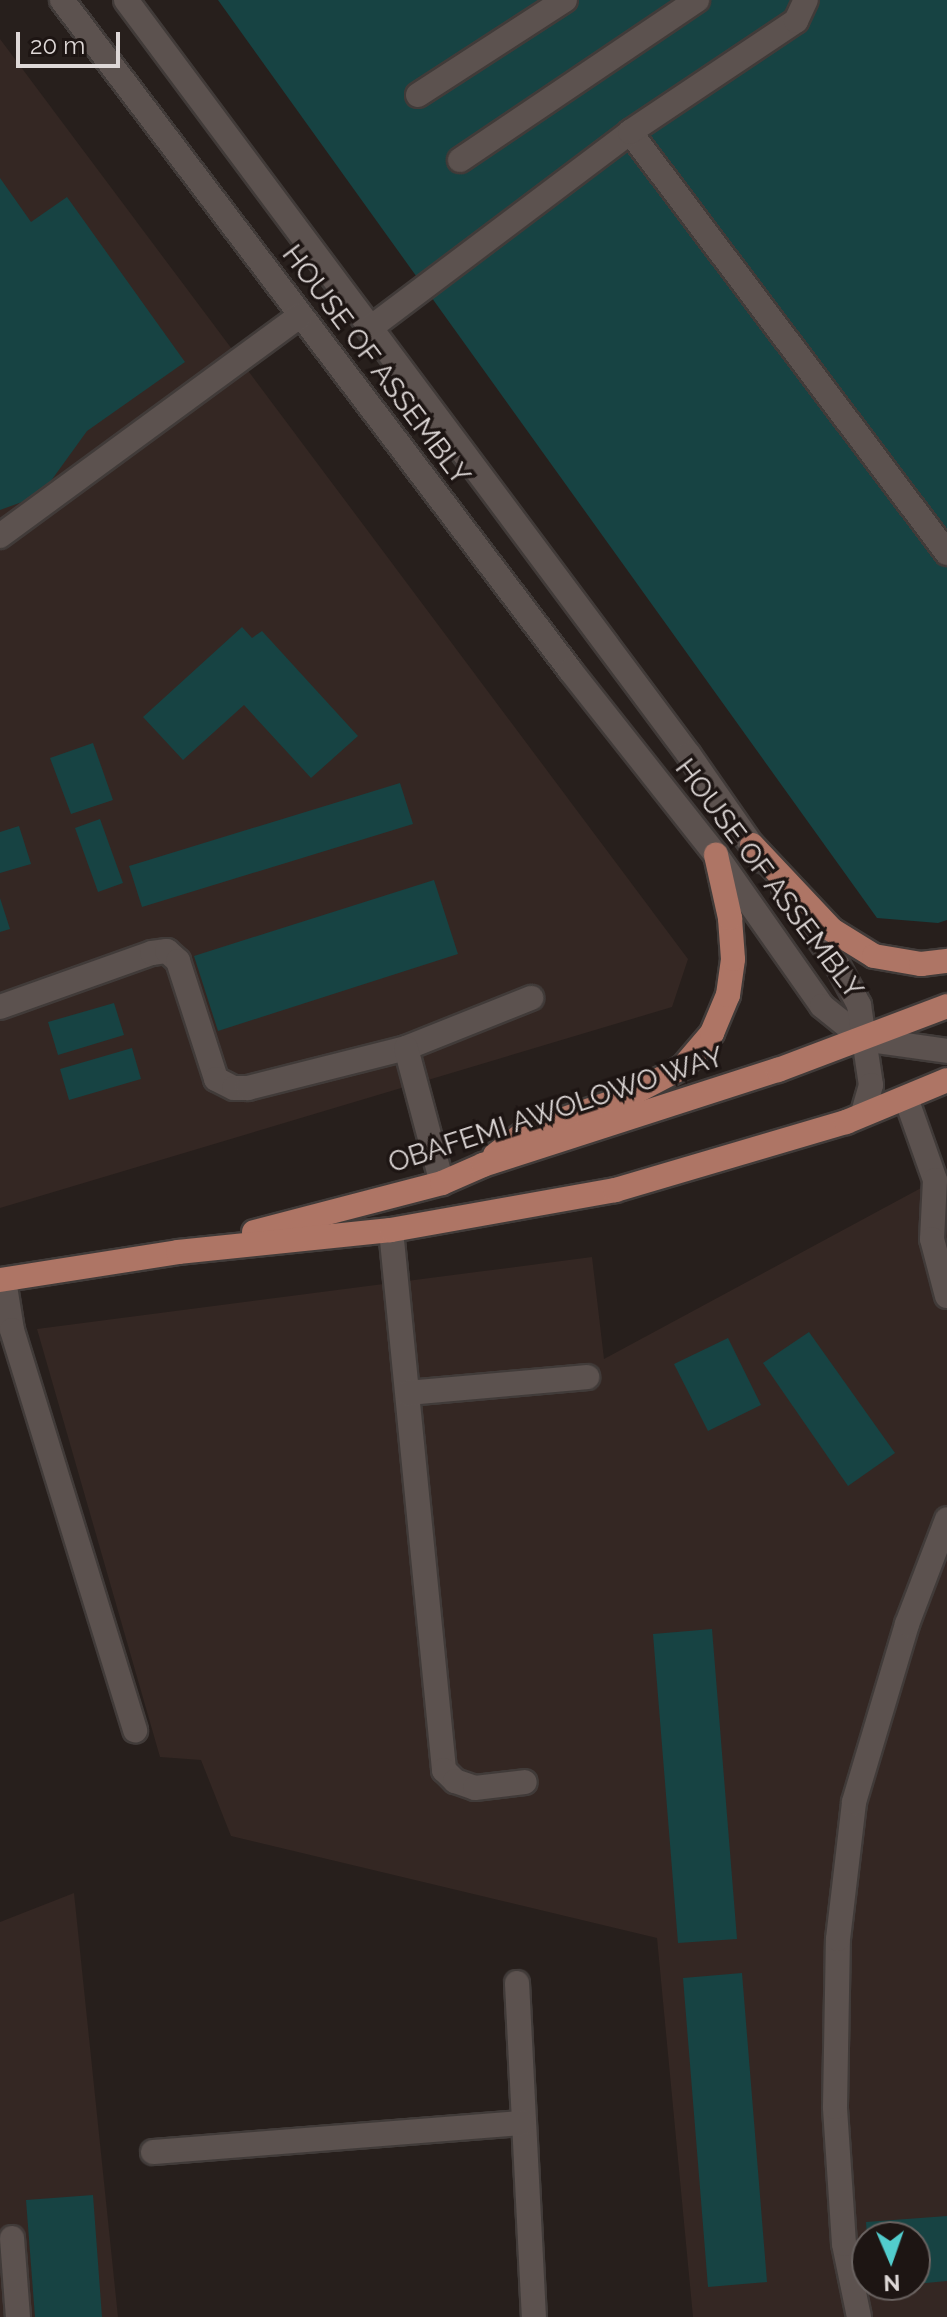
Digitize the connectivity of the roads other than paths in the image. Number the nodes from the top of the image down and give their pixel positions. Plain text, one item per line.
1 (62, 0) edge
2 (126, 0) edge
3 (565, 0) edge
4 (697, 0) edge
5 (806, 0) edge
6 (418, 95) dead end
7 (630, 132) junction
8 (460, 160) dead end
9 (301, 315) junction
10 (369, 329) junction
11 (938, 527) edge
12 (0, 536) edge
13 (947, 553) edge
14 (752, 845) junction
15 (716, 855) junction
16 (947, 961) edge
17 (531, 998) dead end
18 (947, 1006) edge
19 (0, 1007) edge
20 (863, 1039) junction
21 (406, 1048) junction
22 (947, 1051) edge
23 (947, 1080) edge
24 (906, 1098) junction
25 (863, 1113) junction
26 (483, 1165) junction
27 (442, 1183) junction
28 (391, 1230) junction
29 (178, 1252) junction
30 (2, 1280) edge
31 (947, 1296) edge
32 (587, 1377) dead end
33 (408, 1393) junction
34 (947, 1519) edge
35 (135, 1731) dead end
36 (525, 1782) dead end
37 (517, 1983) dead end
38 (522, 2123) junction
39 (153, 2152) dead end
40 (12, 2238) dead end
41 (18, 2317) edge
42 (534, 2317) edge
43 (859, 2317) edge

1 - 9 street, HOUSE OF ASSEMBLY
2 - 10 street, HOUSE OF ASSEMBLY
3 - 6 street
4 - 8 street
5 - 7 street
7 - 10 street
7 - 11 street
9 - 12 street
9 - 15 street, HOUSE OF ASSEMBLY
10 - 14 street, HOUSE OF ASSEMBLY
11 - 13 street
14 - 16 main road
14 - 20 street, HOUSE OF ASSEMBLY
15 - 20 street, HOUSE OF ASSEMBLY
15 - 26 main road
17 - 21 street
18 - 20 main road, OBAFEMI AWOLOWO WAY
19 - 21 street
20 - 22 street
20 - 25 street
20 - 26 main road, OBAFEMI AWOLOWO WAY
21 - 27 street
23 - 24 main road, OBAFEMI AWOLOWO WAY
24 - 25 main road, OBAFEMI AWOLOWO WAY
24 - 31 street
25 - 28 main road, OBAFEMI AWOLOWO WAY
26 - 27 main road, OBAFEMI AWOLOWO WAY
27 - 29 main road, OBAFEMI AWOLOWO WAY
28 - 29 main road, OBAFEMI AWOLOWO WAY
28 - 33 street
29 - 30 main road, OBAFEMI AWOLOWO WAY
30 - 35 street
32 - 33 street
33 - 36 street
34 - 43 street
37 - 38 street
38 - 39 street
38 - 42 street
40 - 41 street

